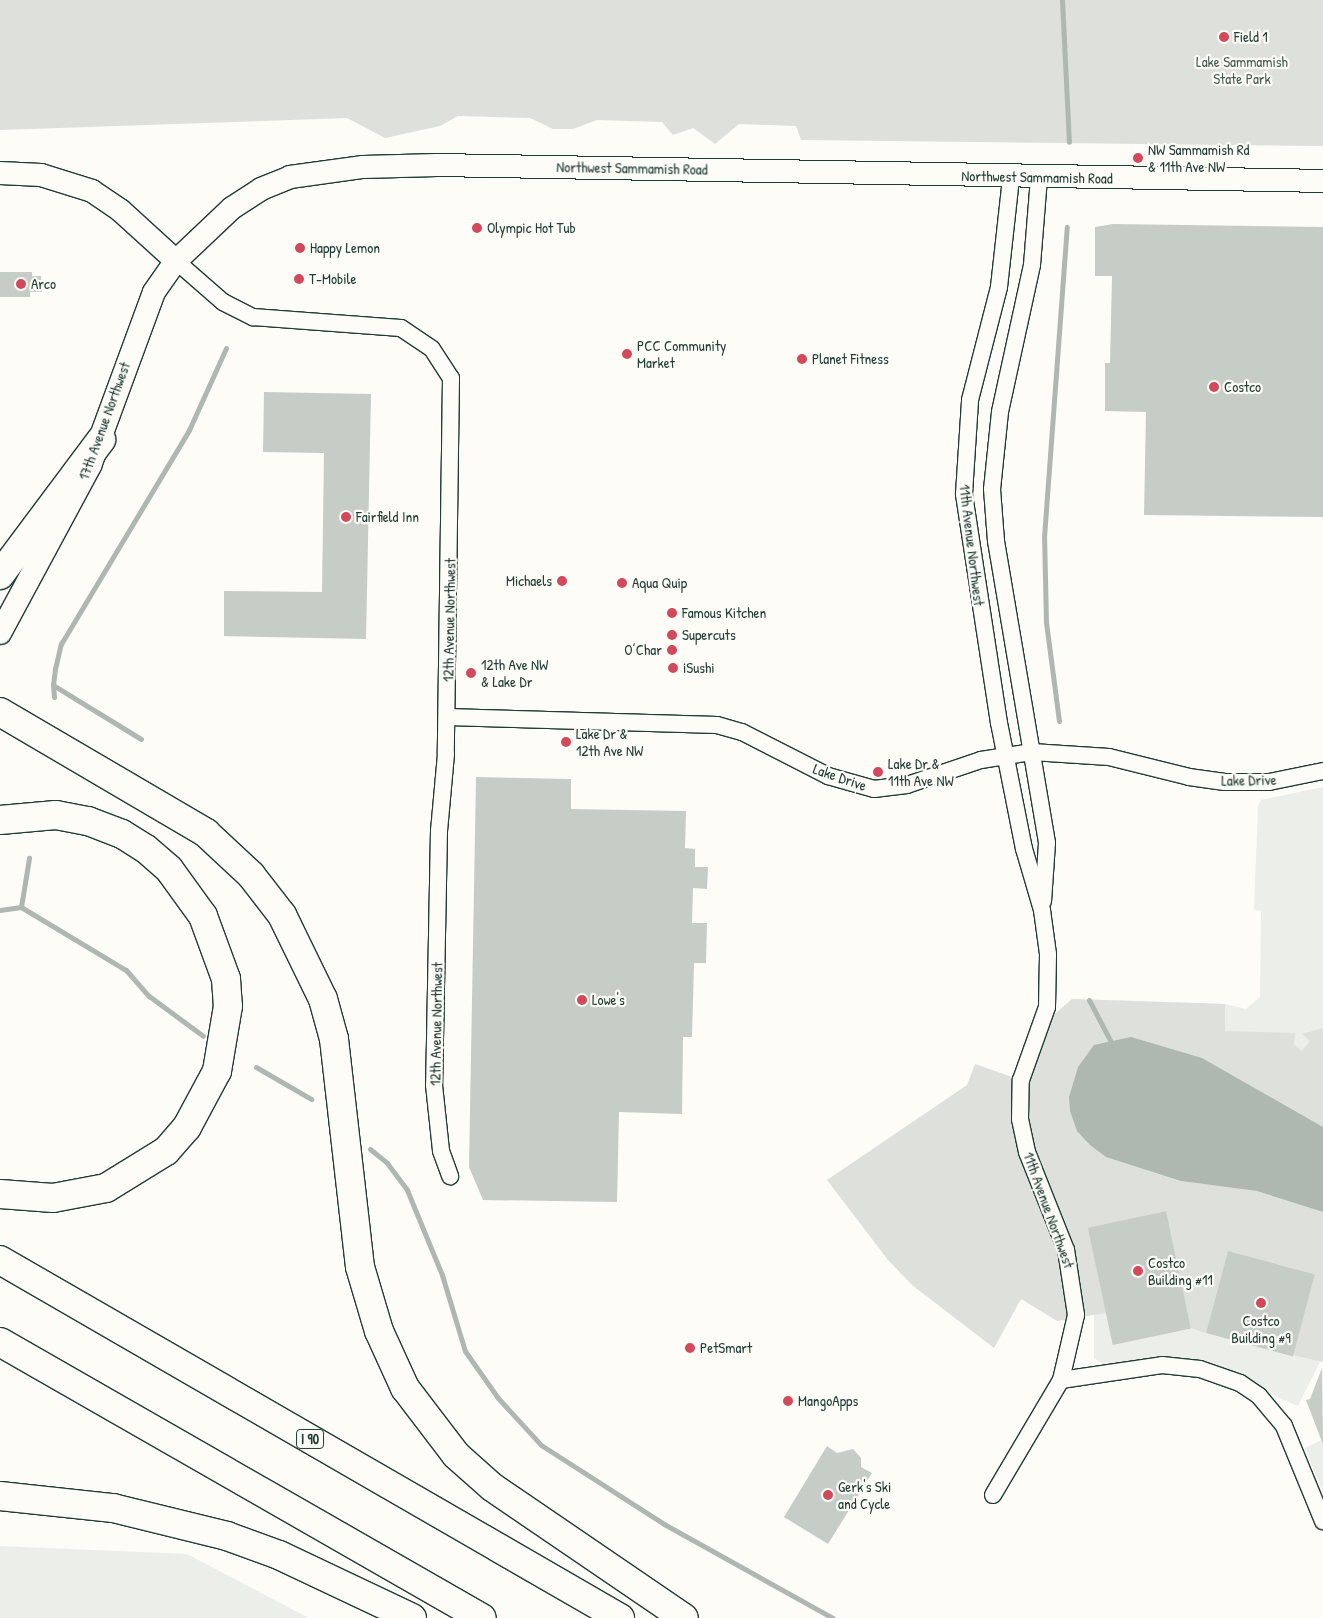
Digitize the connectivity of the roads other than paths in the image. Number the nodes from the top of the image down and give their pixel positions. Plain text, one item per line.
1 (0, 173) edge
2 (1011, 178) junction
3 (1039, 178) junction
4 (1323, 181) edge
5 (176, 261) junction
6 (100, 440) junction
7 (0, 575) edge
8 (0, 633) edge
9 (0, 712) edge
10 (447, 717) junction
11 (1032, 752) junction
12 (1005, 755) junction
13 (1323, 771) edge
14 (0, 820) edge
15 (1042, 910) junction
16 (450, 1176) dead end
17 (0, 1194) edge
18 (0, 1260) edge
19 (0, 1342) edge
20 (1061, 1380) junction
21 (993, 1495) dead end
22 (0, 1496) edge
23 (1323, 1520) edge
24 (412, 1618) edge
25 (482, 1618) edge
26 (620, 1618) edge
27 (684, 1618) edge

1 - 5 main road
2 - 3 main road, Northwest Sammamish Road
2 - 5 main road, Northwest Sammamish Road
2 - 12 street, 11th Avenue Northwest
3 - 4 main road, Northwest Sammamish Road
3 - 11 street, 11th Avenue Northwest
5 - 6 main road, 17th Avenue Northwest
5 - 10 street, 12th Avenue Northwest
6 - 7 highway
6 - 8 main road, 17th Avenue Northwest
9 - 27 highway
10 - 12 street, Lake Drive
10 - 16 street, 12th Avenue Northwest
11 - 12 street, Lake Drive
11 - 13 street, Lake Drive
11 - 15 street, 11th Avenue Northwest
12 - 15 street, 11th Avenue Northwest
14 - 17 highway
15 - 20 street, 11th Avenue Northwest
18 - 26 highway, I 90
19 - 25 highway
20 - 21 street, 11th Avenue Northwest
20 - 23 street
22 - 24 highway

